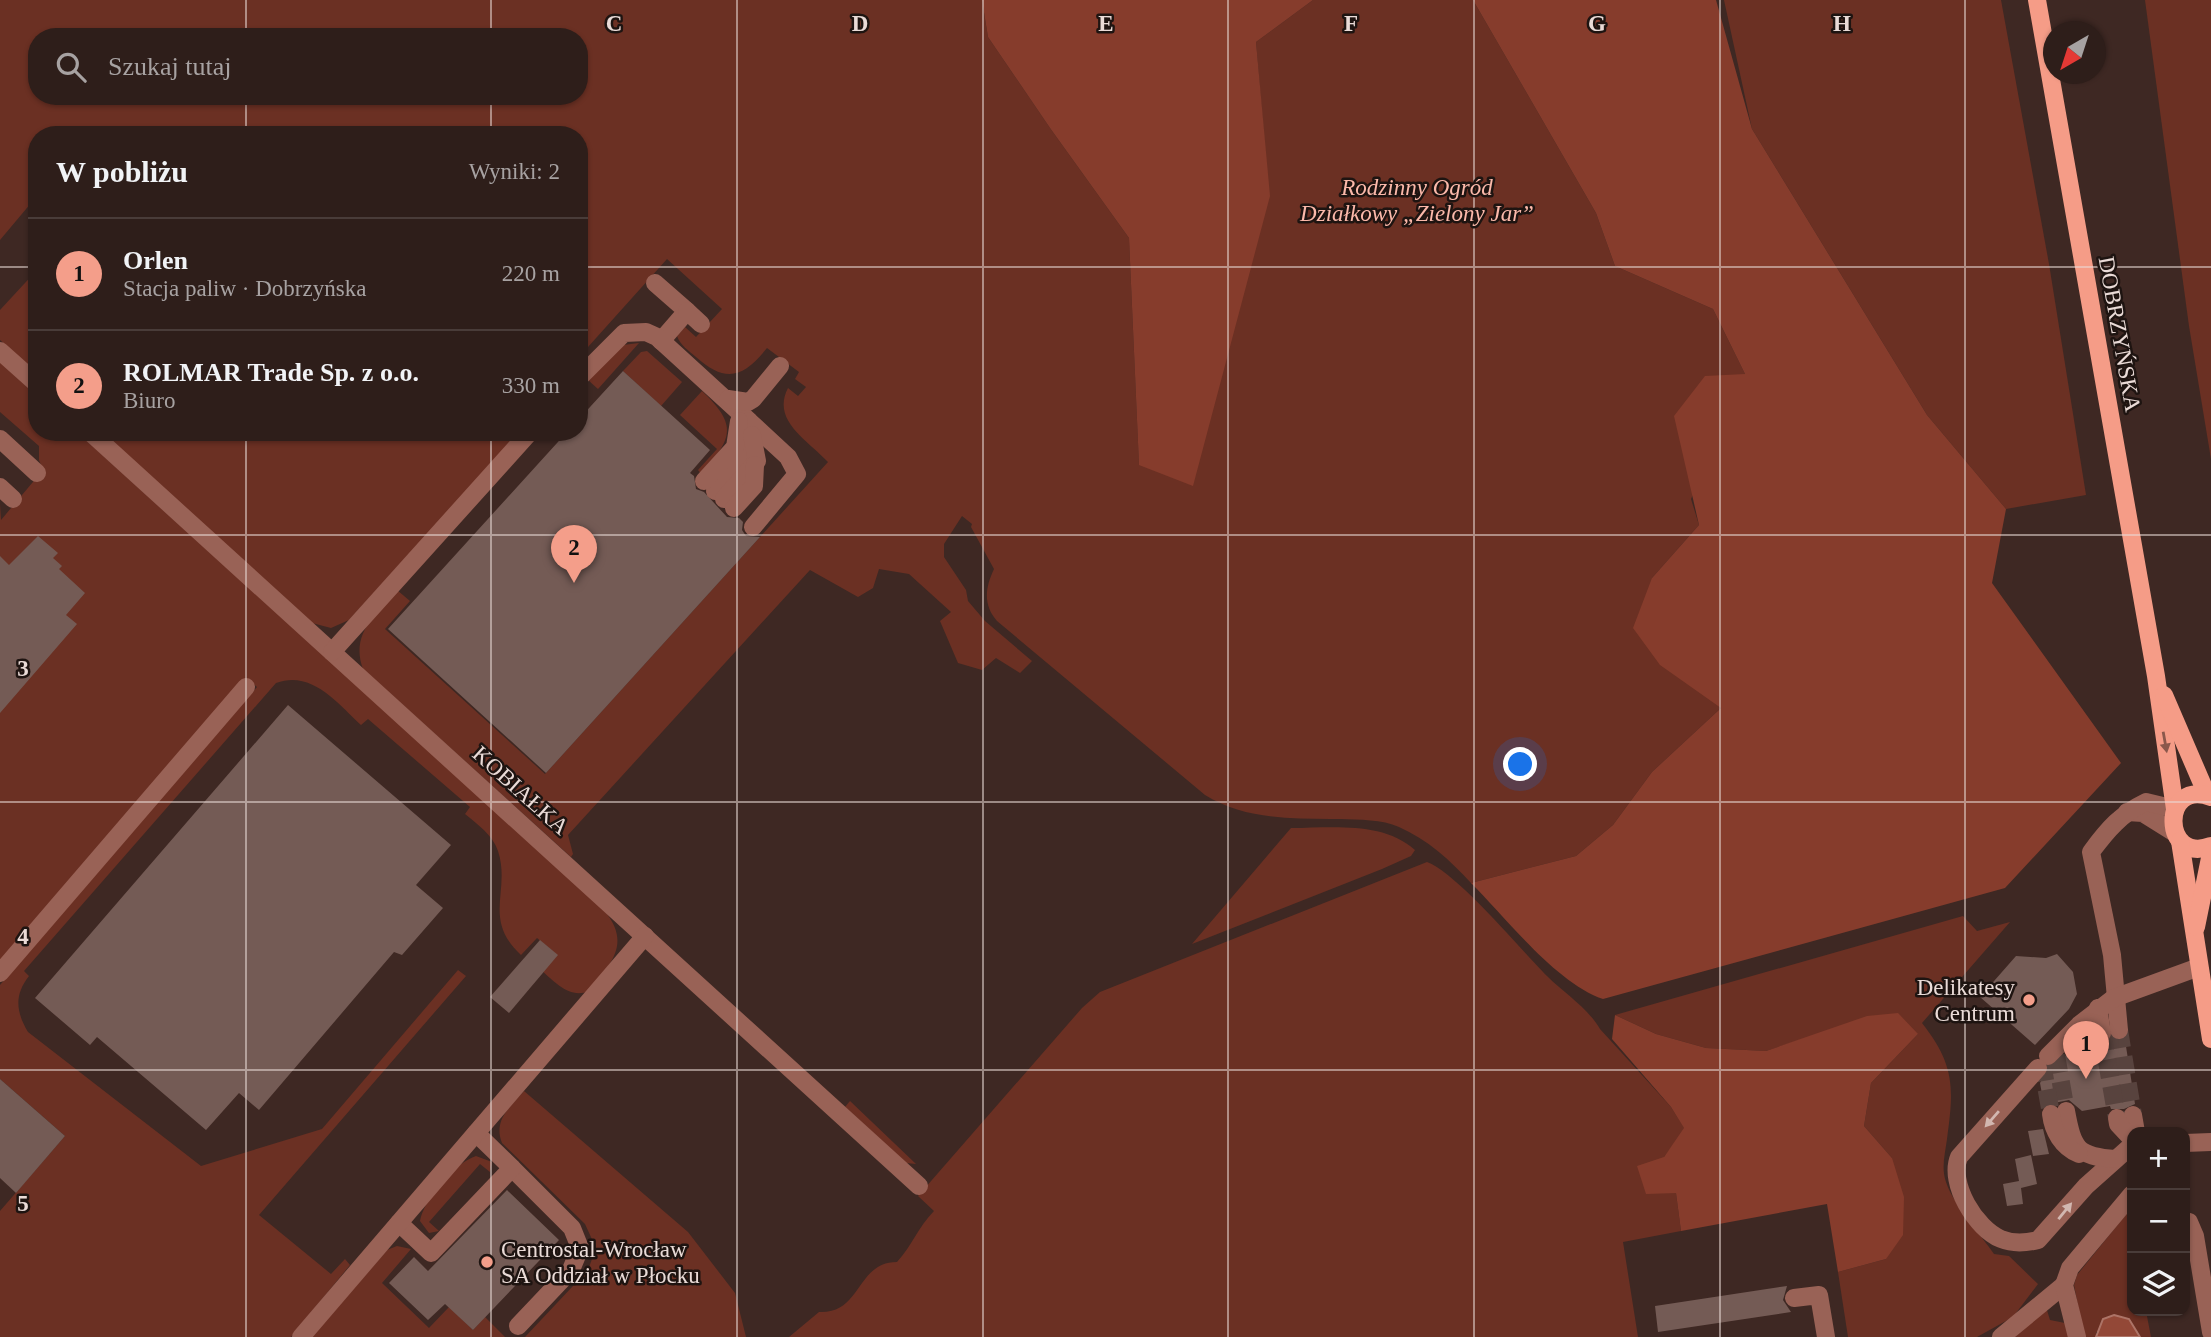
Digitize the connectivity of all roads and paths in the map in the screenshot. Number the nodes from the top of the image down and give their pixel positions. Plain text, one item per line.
1 (2037, 0) edge
2 (655, 283) dead end
3 (687, 311) junction
4 (701, 324) dead end
5 (661, 341) junction
6 (0, 351) edge
7 (780, 366) dead end
8 (588, 369) edge
9 (28, 376) edge
10 (728, 399) junction
11 (750, 427) junction
12 (0, 439) edge
13 (100, 441) edge
14 (522, 441) edge
15 (37, 473) dead end
16 (719, 495) junction
17 (753, 527) dead end
18 (332, 652) junction
19 (2156, 676) junction
20 (246, 687) dead end
21 (2209, 796) edge
22 (2175, 809) junction
23 (2127, 812) junction
24 (2178, 837) junction
25 (2211, 846) edge
26 (2211, 853) edge
27 (2195, 930) junction
28 (645, 936) junction
29 (2199, 967) junction
30 (0, 973) edge
31 (2114, 998) junction
32 (2098, 1008) junction
33 (2211, 1039) edge
34 (2058, 1112) tunnel mouth
35 (2129, 1122) tunnel mouth
36 (476, 1133) junction
37 (2127, 1134) edge
38 (2211, 1142) edge
39 (2190, 1143) edge
40 (2127, 1149) edge
41 (2115, 1159) junction
42 (512, 1168) junction
43 (919, 1186) dead end
44 (2127, 1200) edge
45 (399, 1223) junction
46 (2190, 1224) edge
47 (2064, 1284) junction
48 (1794, 1298) dead end
49 (518, 1326) dead end
50 (2211, 1332) edge
51 (301, 1337) edge
52 (1826, 1337) edge
53 (2001, 1337) edge
54 (2077, 1337) edge

1 - 19 main road, DOBRZYŃSKA
2 - 3 street
3 - 4 street
3 - 5 street
5 - 8 street
5 - 10 street
6 - 9 street
7 - 10 street
10 - 11 street
10 - 16 street
11 - 16 street
11 - 16 street
11 - 17 street
12 - 15 street
13 - 18 street, KOBIAŁKA
14 - 18 street
18 - 28 street, KOBIAŁKA
19 - 21 main road, DOBRZYŃSKA
19 -> 22 main road, DOBRZYŃSKA
20 - 30 street
21 - 22 main road
22 - 23 street
22 - 24 main road, DOBRZYŃSKA
23 - 24 street
23 - 31 street
24 - 25 main road
24 - 27 main road
26 - 27 main road
27 - 29 main road
28 - 36 street
28 - 43 street, KOBIAŁKA
29 - 31 street
29 - 33 main road
31 - 32 street
31 - 32 street
32 -> 41 street
34 - 41 street
35 - 37 street
36 - 42 street
36 - 45 street
38 - 39 street
40 - 41 street
42 - 45 street
42 - 49 street
44 - 47 street
45 - 51 street
46 - 50 street
47 - 53 street
47 - 54 street
48 - 52 street

